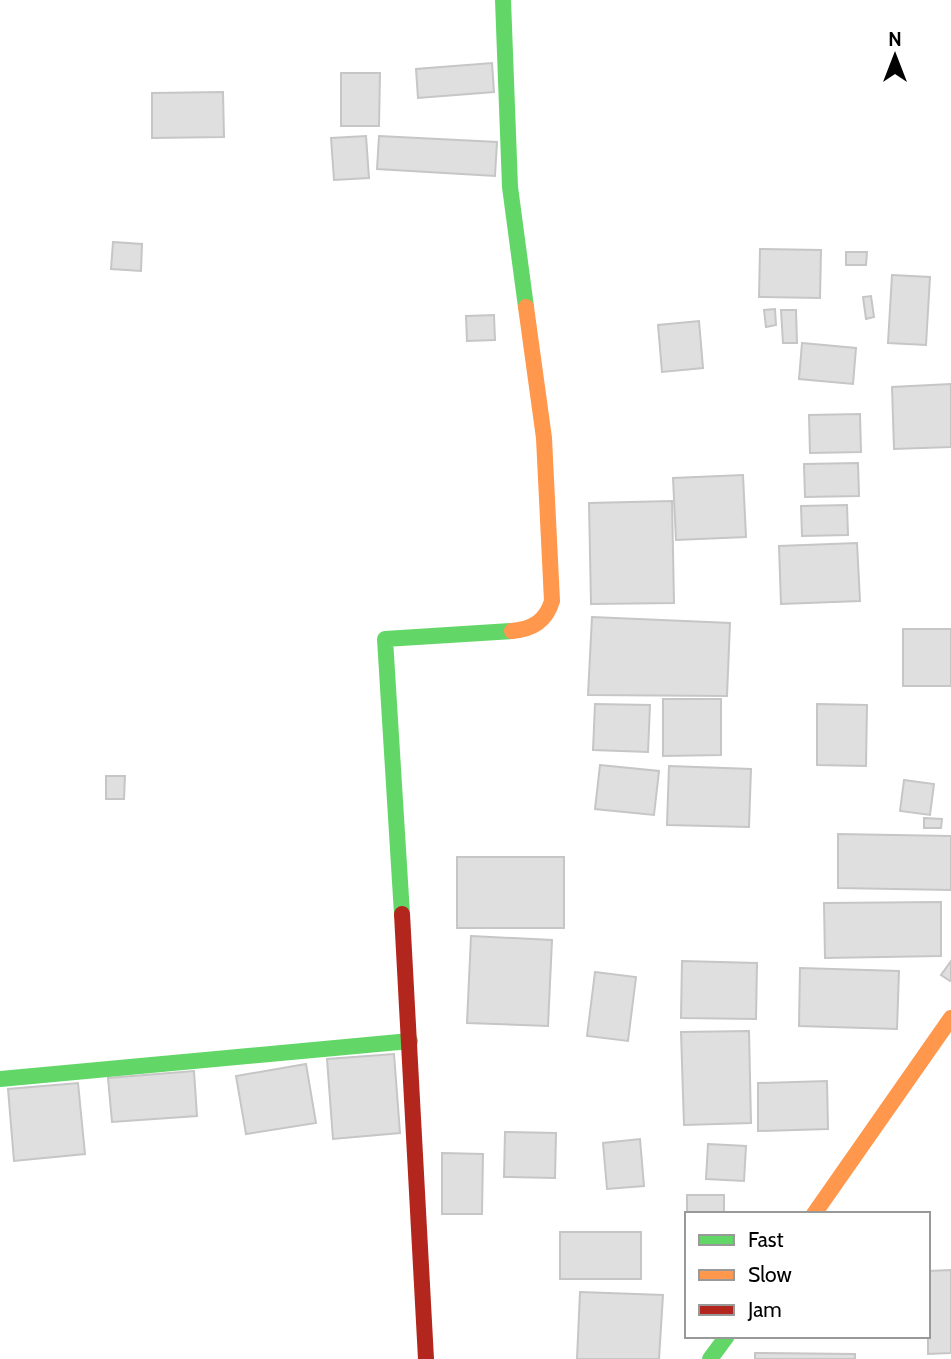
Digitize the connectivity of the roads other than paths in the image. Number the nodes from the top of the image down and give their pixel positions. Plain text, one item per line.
1 (503, 0) edge
2 (951, 1018) edge
3 (410, 1041) junction
4 (0, 1079) edge
5 (815, 1212) edge
6 (726, 1338) edge
7 (426, 1359) edge
8 (710, 1359) edge

1 - 3 street
2 - 5 street
3 - 4 street
3 - 7 street
6 - 8 street

